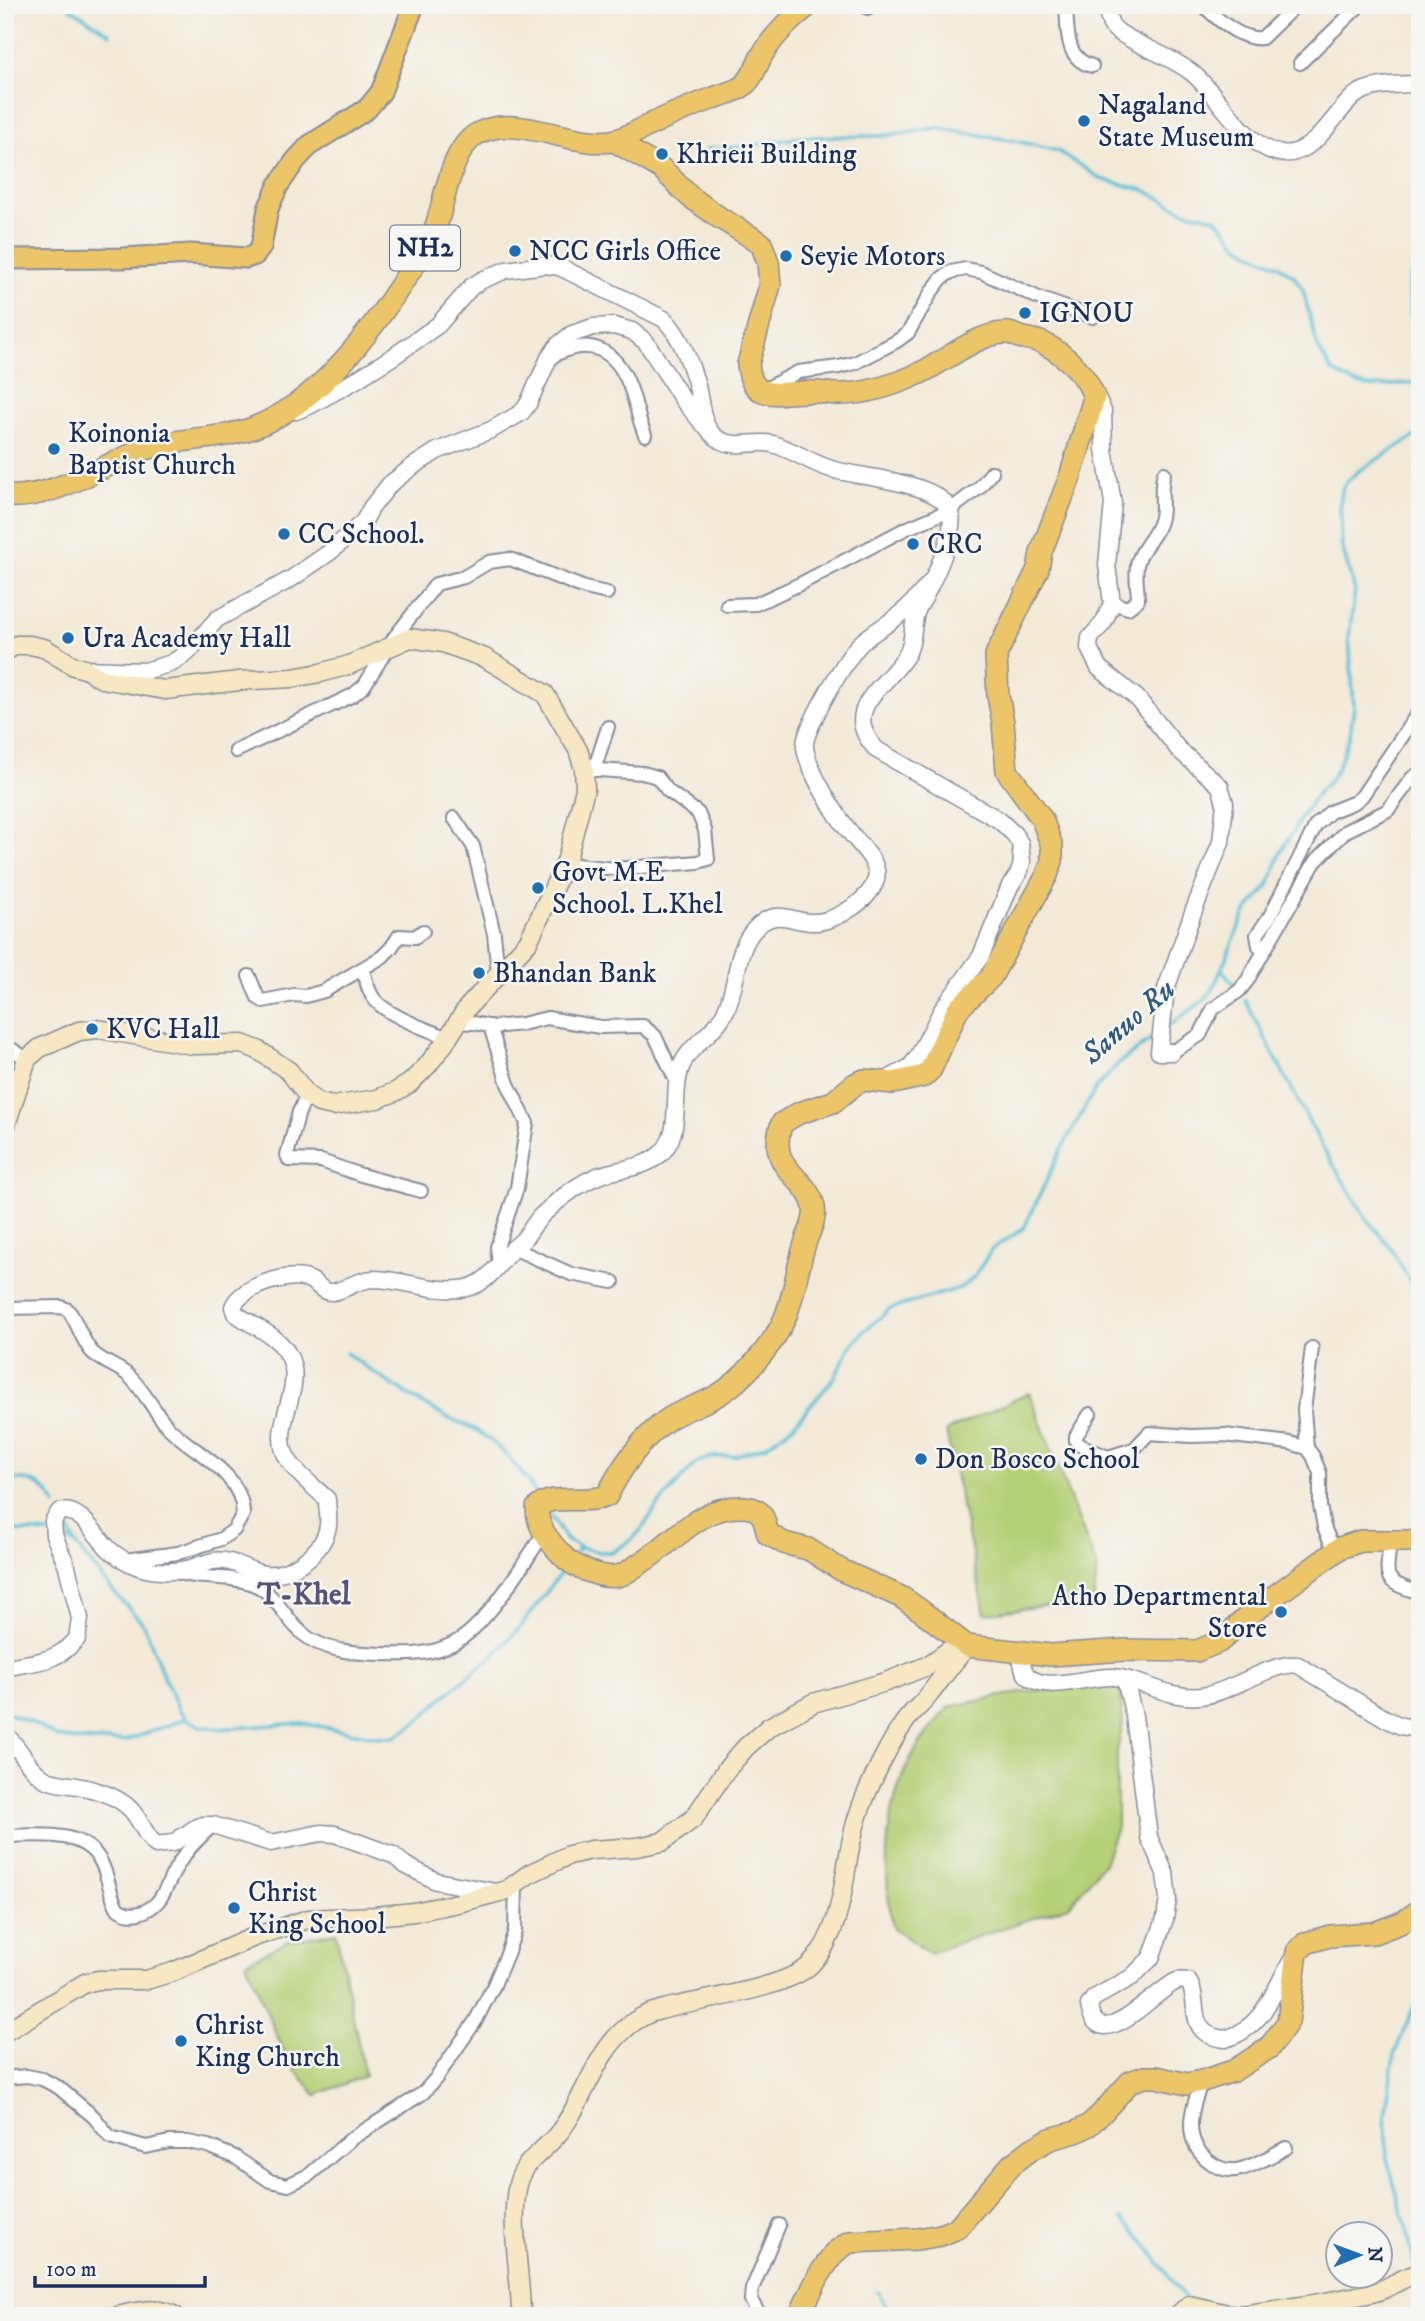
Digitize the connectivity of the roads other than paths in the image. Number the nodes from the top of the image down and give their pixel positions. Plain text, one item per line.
1 (414, 5) edge
2 (1066, 5) edge
3 (1105, 5) edge
4 (1203, 5) edge
5 (1296, 5) edge
6 (1360, 5) edge
7 (801, 7) edge
8 (1300, 64) dead end
9 (1092, 66) dead end
10 (1420, 84) edge
11 (614, 141) junction
12 (5, 259) edge
13 (1093, 317) dead end
14 (549, 358) junction
15 (1091, 386) junction
16 (761, 391) junction
17 (278, 417) junction
18 (710, 432) junction
19 (645, 435) dead end
20 (992, 472) dead end
21 (1164, 473) dead end
22 (5, 496) edge
23 (950, 510) junction
24 (931, 582) junction
25 (607, 593) dead end
26 (1112, 603) junction
27 (727, 605) dead end
28 (390, 646) junction
29 (5, 651) edge
30 (85, 669) junction
31 (1420, 710) edge
32 (608, 727) dead end
33 (236, 751) dead end
34 (589, 770) junction
35 (1420, 773) edge
36 (454, 818) dead end
37 (565, 864) junction
38 (423, 931) dead end
39 (1268, 946) junction
40 (363, 970) junction
41 (498, 973) junction
42 (249, 976) dead end
43 (490, 1026) junction
44 (452, 1030) junction
45 (5, 1045) edge
46 (1172, 1052) joint
47 (27, 1059) junction
48 (880, 1083) junction
49 (679, 1085) junction
50 (307, 1095) junction
51 (5, 1128) edge
52 (421, 1191) dead end
53 (513, 1248) junction
54 (499, 1265) junction
55 (613, 1282) dead end
56 (5, 1308) edge
57 (1312, 1348) dead end
58 (1090, 1414) dead end
59 (1307, 1448) junction
60 (544, 1533) junction
61 (1420, 1541) edge
62 (1390, 1542) junction
63 (1340, 1548) junction
64 (124, 1560) junction
65 (171, 1570) junction
66 (1420, 1593) edge
67 (964, 1644) junction
68 (1020, 1652) junction
69 (5, 1668) edge
70 (1125, 1680) junction
71 (1420, 1729) edge
72 (5, 1735) edge
73 (213, 1825) junction
74 (5, 1836) edge
75 (516, 1884) junction
76 (496, 1892) junction
77 (1420, 1910) edge
78 (1297, 1952) junction
79 (5, 2032) edge
80 (5, 2078) edge
81 (1202, 2081) junction
82 (1286, 2148) dead end
83 (779, 2225) dead end
84 (1420, 2273) edge
85 (118, 2316) edge
86 (175, 2316) edge
87 (521, 2316) edge
88 (760, 2316) edge
89 (799, 2316) edge
90 (1177, 2316) edge

1 - 12 main road
2 - 9 street
3 - 10 street
4 - 5 street
6 - 8 street
7 - 11 highway, NH2
11 - 16 highway
11 - 17 highway, NH2
13 - 16 street
14 - 18 street
14 - 19 street
14 - 30 street
15 - 16 highway
15 - 26 street
15 - 48 highway
17 - 18 street
17 - 22 highway, NH2
18 - 23 street
20 - 23 street
21 - 26 street
23 - 24 street
23 - 27 street
24 - 48 street
24 - 49 street
25 - 28 street
26 - 46 street
28 - 30 main road
28 - 33 street
28 - 34 main road
29 - 30 main road
31 - 39 street
32 - 34 street
34 - 37 main road
34 - 37 street
35 - 39 street
36 - 41 street
37 - 41 main road
38 - 40 street
39 - 46 street
40 - 42 street
40 - 44 street
41 - 44 main road
43 - 44 street
43 - 49 street
43 - 54 street
44 - 50 main road
45 - 47 street
47 - 50 main road
47 - 51 main road
48 - 60 highway
49 - 53 street
50 - 52 street
53 - 54 street
53 - 55 street
54 - 65 street
56 - 64 street
57 - 59 street
58 - 59 street
59 - 63 street
60 - 65 street
60 - 67 highway
61 - 62 highway
62 - 63 highway
62 - 66 street
63 - 68 highway
64 - 65 street
64 - 69 street
67 - 68 highway
67 - 75 main road
67 - 87 main road
68 - 70 street
70 - 71 street
70 - 78 street
72 - 73 street
73 - 74 street
73 - 76 street
75 - 76 main road
75 - 80 street
76 - 79 main road
77 - 78 highway
78 - 81 highway
81 - 82 street
81 - 89 highway
83 - 88 street
84 - 90 main road
85 - 86 main road

